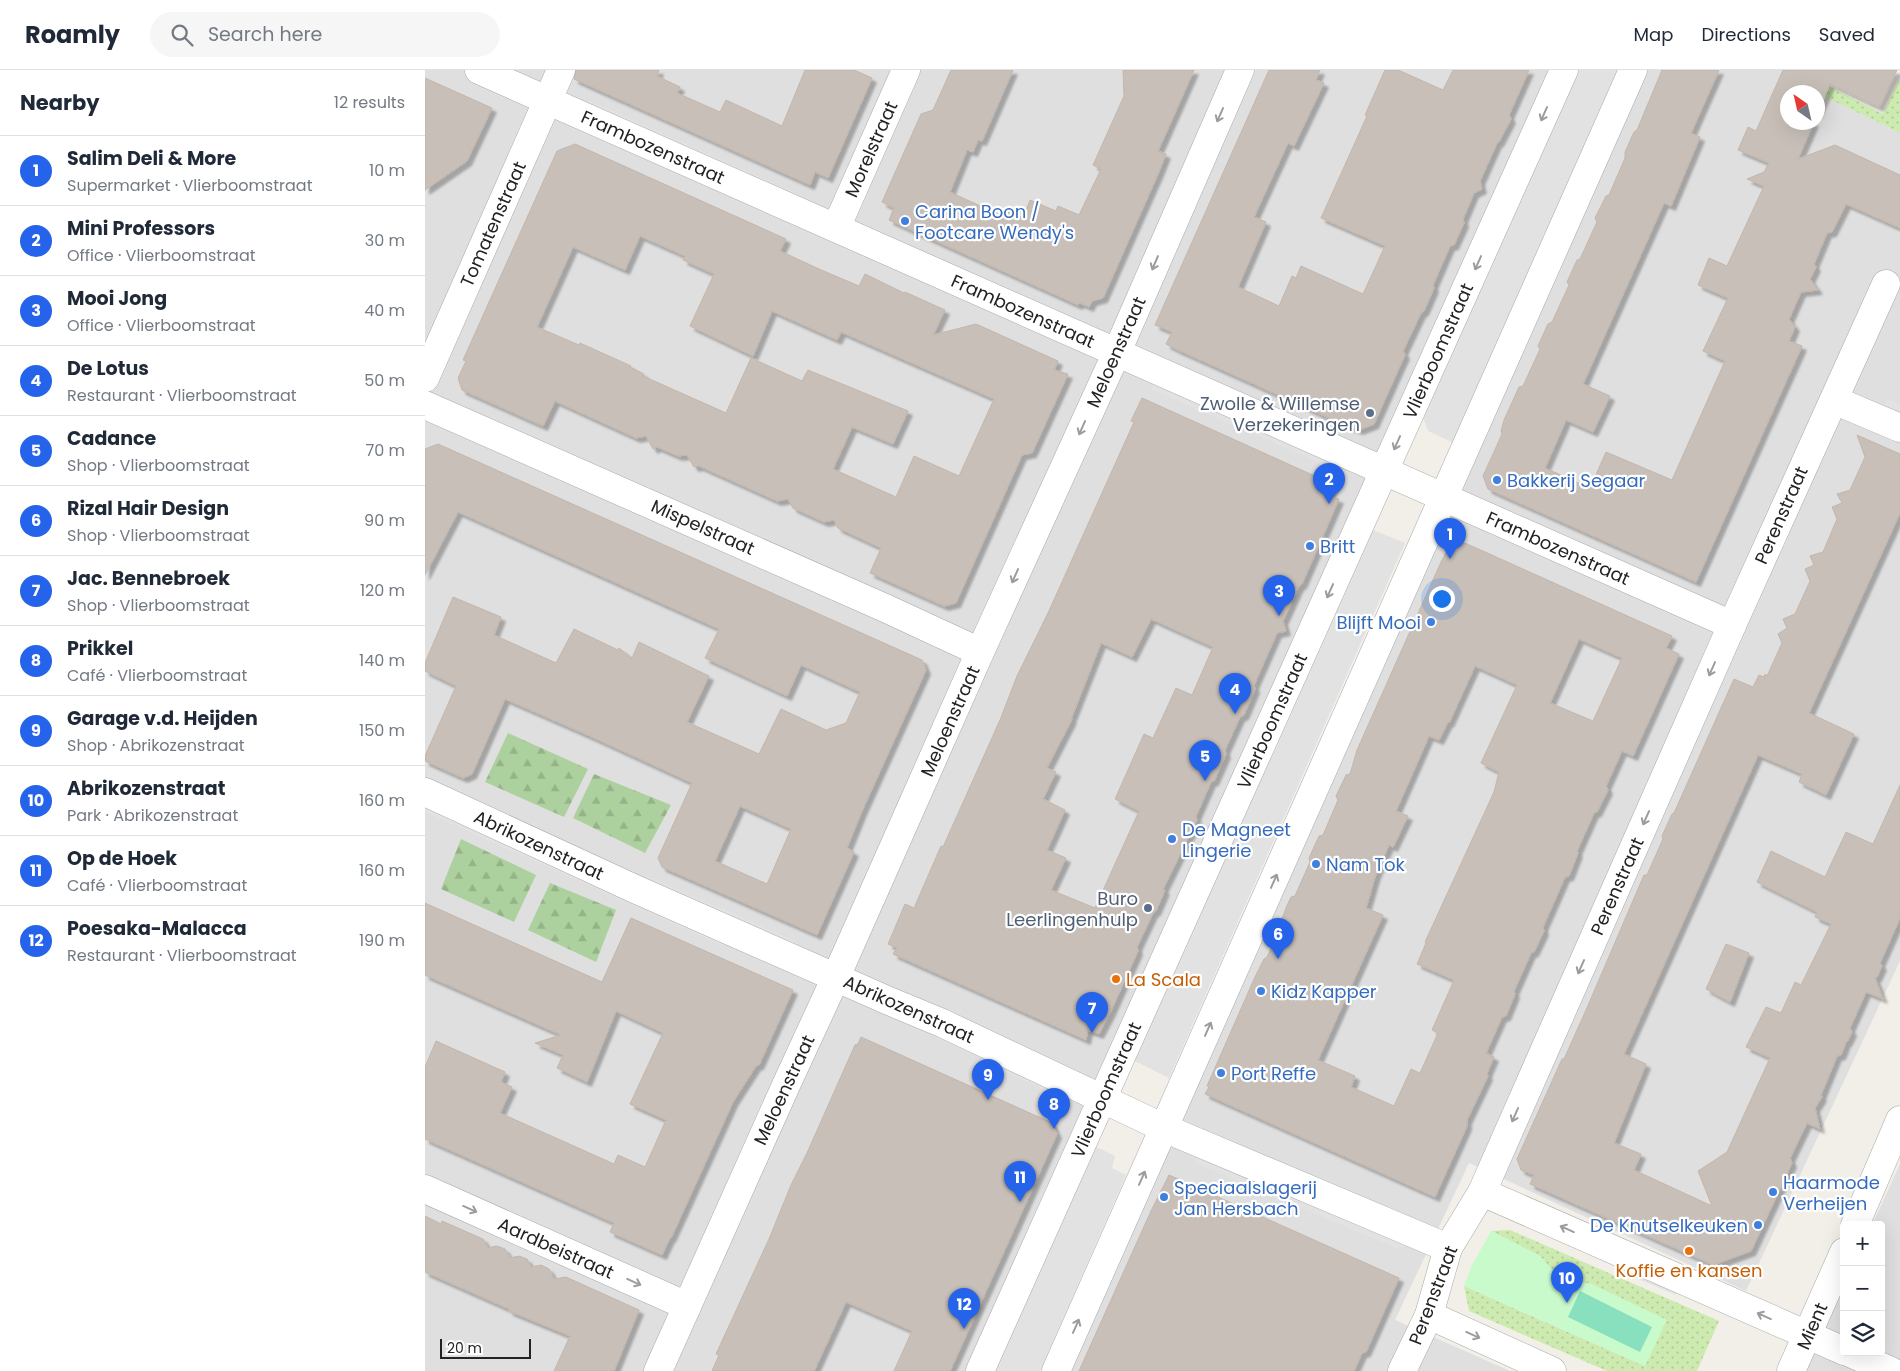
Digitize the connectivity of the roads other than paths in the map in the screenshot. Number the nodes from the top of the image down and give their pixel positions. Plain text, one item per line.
1 (479, 70) edge
2 (561, 70) edge
3 (906, 70) edge
4 (1240, 70) edge
5 (1564, 70) edge
6 (1633, 70) edge
7 (547, 101) junction
8 (837, 228) junction
9 (1886, 284) dead end
10 (1117, 352) junction
11 (425, 378) edge
12 (1834, 400) junction
13 (425, 405) edge
14 (1900, 428) edge
15 (1384, 471) junction
16 (1444, 497) junction
17 (1732, 625) junction
18 (980, 652) junction
19 (425, 792) edge
20 (836, 977) junction
21 (1103, 1098) junction
22 (1900, 1120) edge
23 (1164, 1128) junction
24 (425, 1189) edge
25 (1481, 1192) junction
26 (1857, 1221) edge
27 (1448, 1248) junction
28 (1840, 1261) edge
29 (687, 1306) junction
30 (1429, 1315) junction
31 (1808, 1335) junction
32 (1840, 1349) edge
33 (1857, 1356) edge
34 (658, 1371) edge
35 (980, 1371) edge
36 (1056, 1371) edge
37 (1402, 1371) edge
38 (1552, 1371) edge
39 (1791, 1371) edge
40 (1891, 1371) edge

1 - 7 street, Frambozenstraat
2 - 7 street, Tomatenstraat
3 - 8 street, Morelstraat
4 -> 10 street, Meloenstraat
5 -> 15 street, Vlierboomstraat
6 - 16 street
7 - 8 street, Frambozenstraat
7 - 11 street, Tomatenstraat
8 - 10 street, Frambozenstraat
9 - 12 street, Perenstraat
10 - 15 street, Frambozenstraat
10 -> 18 street, Meloenstraat
12 - 14 street
12 - 17 street, Perenstraat
13 - 18 street, Mispelstraat
15 - 16 street, Frambozenstraat
15 -> 21 street, Vlierboomstraat
16 - 17 street, Frambozenstraat
23 -> 16 street
17 -> 25 street, Perenstraat
18 - 20 street, Meloenstraat
19 - 20 street, Abrikozenstraat
20 - 21 street, Abrikozenstraat
20 - 29 street, Meloenstraat
21 - 23 street, Abrikozenstraat
21 - 35 street, Vlierboomstraat
22 - 26 street
23 - 27 street, Abrikozenstraat
36 -> 23 street
24 -> 29 street, Aardbeistraat
25 - 27 street, Perenstraat
31 -> 25 street
27 - 30 street, Perenstraat
28 - 31 street, Mient
29 - 34 street, Meloenstraat
30 - 37 street, Perenstraat
30 -> 38 street
31 - 32 street
31 - 39 street, Mient
33 - 40 street

